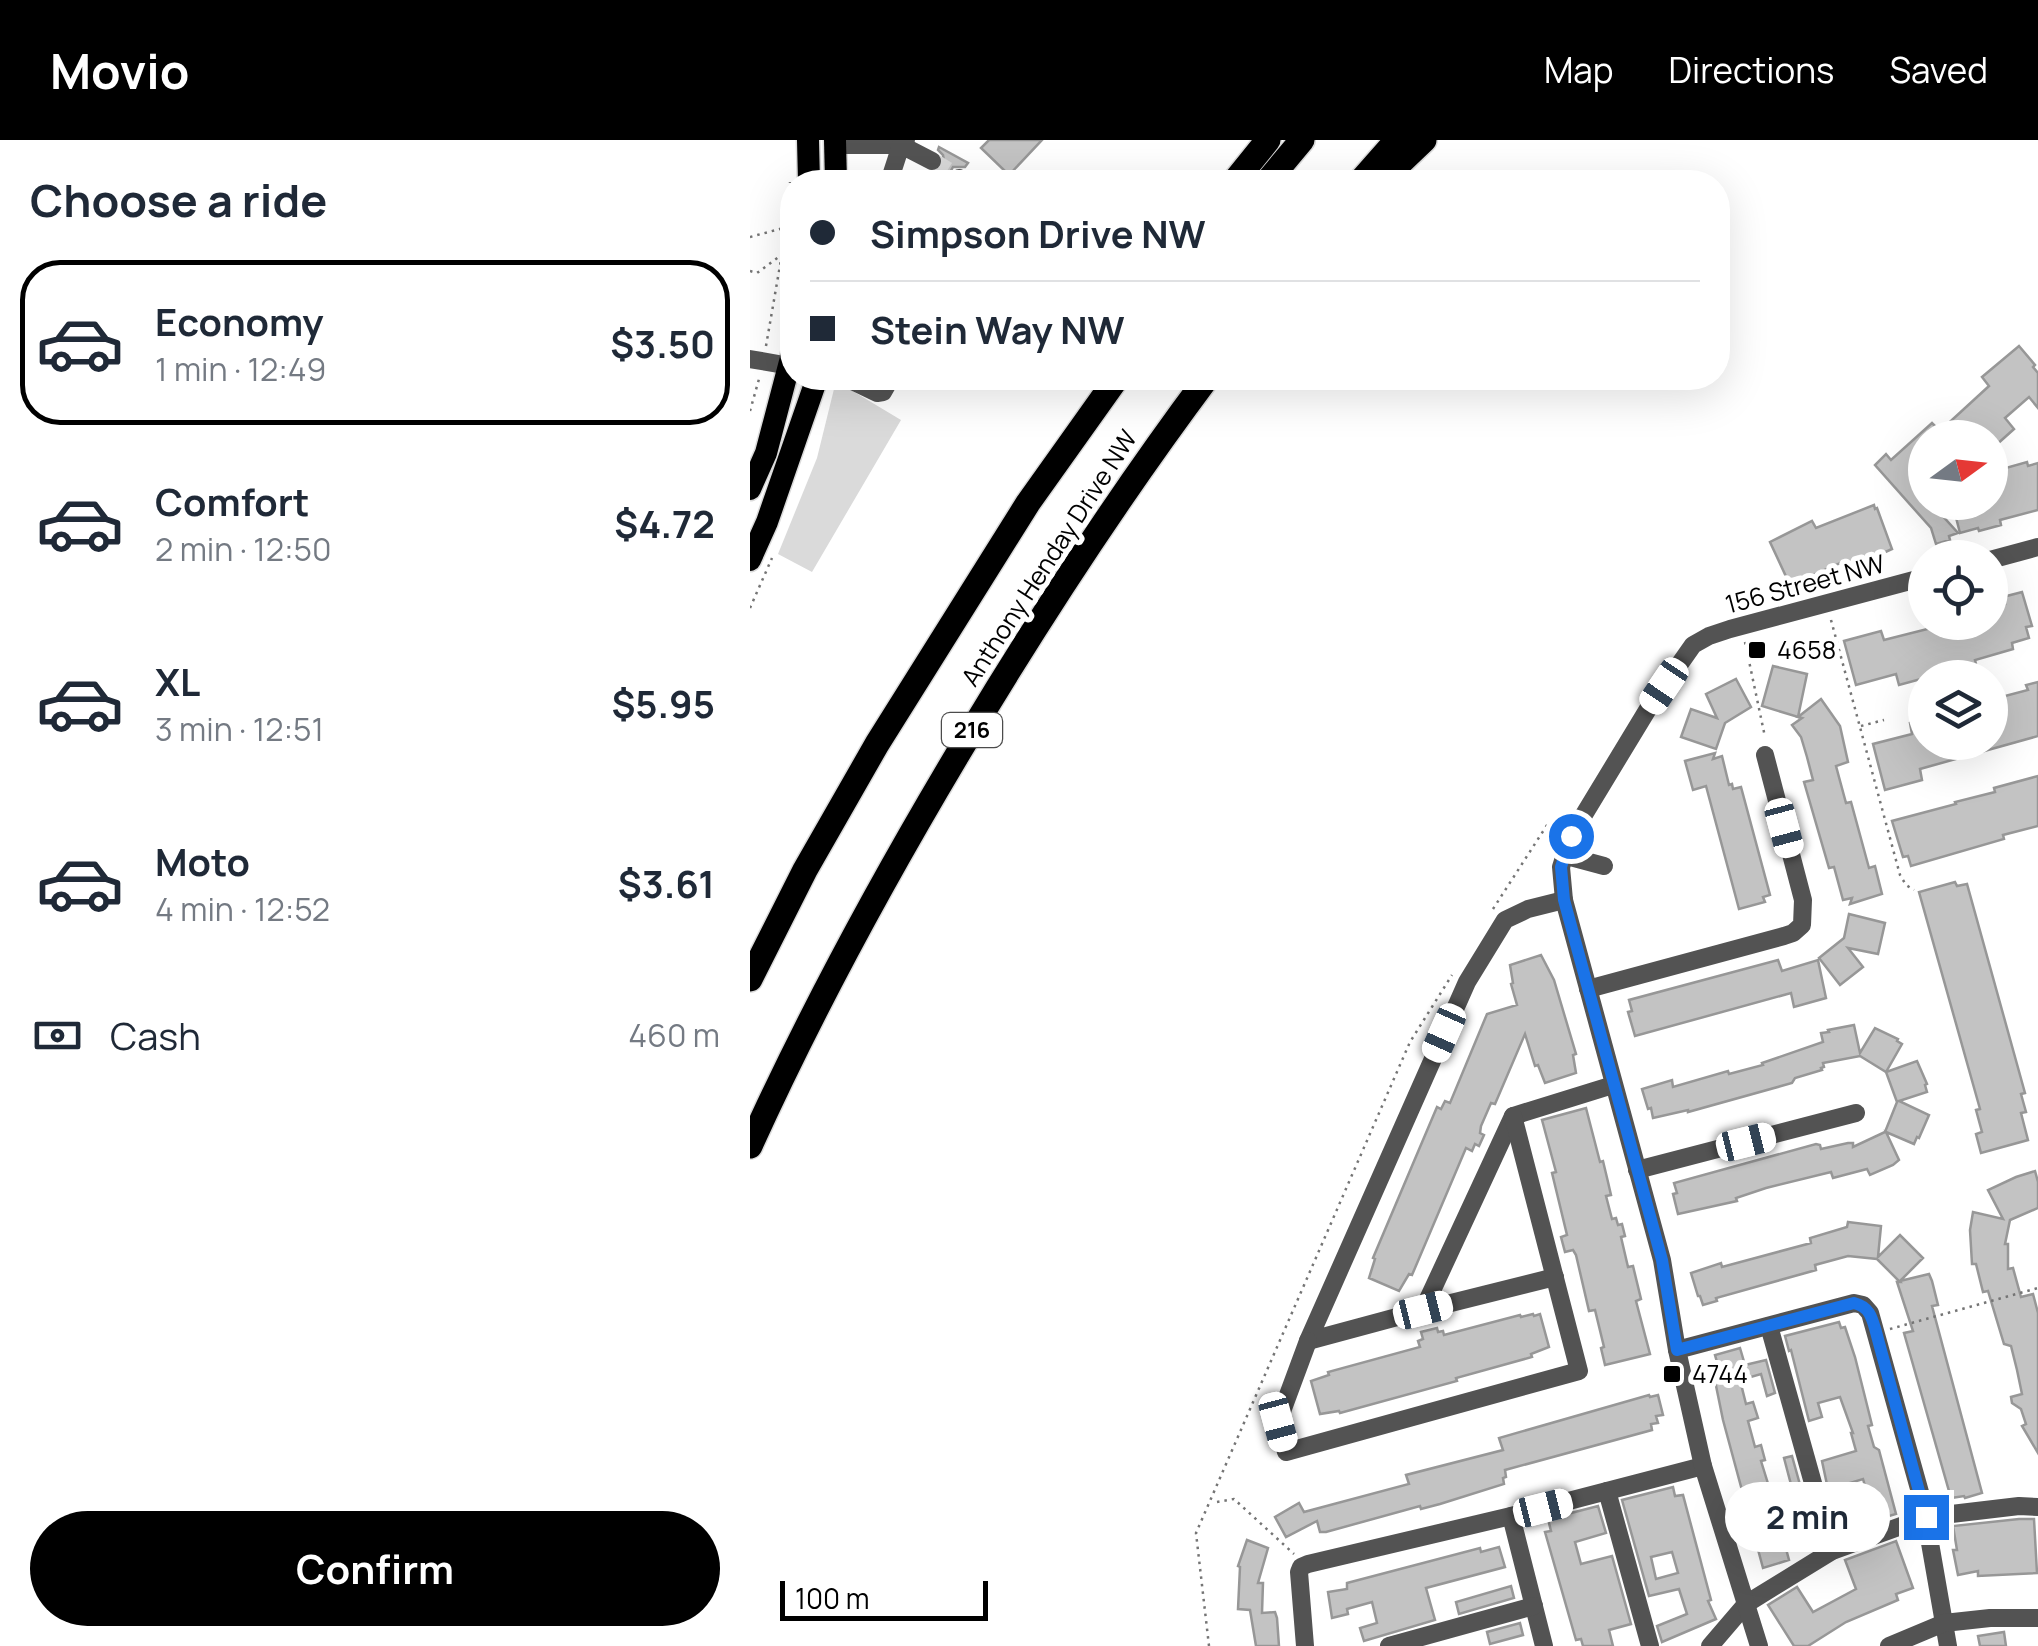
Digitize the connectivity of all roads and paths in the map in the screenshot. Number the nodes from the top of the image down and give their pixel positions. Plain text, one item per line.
1 (808, 140) edge
2 (1268, 140) edge
3 (1302, 140) edge
4 (1397, 140) edge
5 (1424, 140) edge
6 (835, 142) edge
7 (904, 142) edge
8 (932, 161) tunnel mouth
9 (801, 170) edge
10 (836, 170) edge
11 (893, 170) edge
12 (1244, 170) edge
13 (1277, 170) edge
14 (1371, 170) edge
15 (1393, 170) edge
16 (780, 229) edge
17 (750, 237) edge
18 (780, 256) edge
19 (780, 259) edge
20 (750, 272) edge
21 (756, 360) edge
22 (783, 390) edge
23 (815, 390) edge
24 (1108, 390) edge
25 (1199, 390) edge
26 (750, 411) edge
27 (750, 489) edge
28 (2038, 547) edge
29 (2008, 555) edge
30 (761, 559) edge
31 (1908, 582) edge
32 (1826, 604) junction
33 (750, 608) edge
34 (1742, 626) junction
35 (1884, 720) dead end
36 (1860, 726) junction
37 (1765, 755) joint
38 (1549, 822) dead end
39 (1563, 855) junction
40 (1604, 866) dead end
41 (1914, 890) dead end
42 (1564, 900) junction
43 (1488, 918) dead end
44 (1458, 964) dead end
45 (750, 979) edge
46 (1588, 989) junction
47 (1613, 1085) junction
48 (1856, 1114) dead end
49 (1513, 1116) junction
50 (750, 1146) edge
51 (1637, 1170) junction
52 (1555, 1277) junction
53 (2038, 1288) edge
54 (1423, 1310) junction
55 (1769, 1326) junction
56 (1876, 1332) junction
57 (1308, 1341) junction
58 (1677, 1350) junction
59 (1703, 1466) junction
60 (1606, 1491) junction
61 (1217, 1502) dead end
62 (2038, 1507) edge
63 (1511, 1516) junction
64 (1926, 1517) junction
65 (1832, 1551) junction
66 (1301, 1566) junction
67 (1746, 1604) junction
68 (1534, 1606) junction
69 (2038, 1618) edge
70 (1944, 1623) junction
71 (1208, 1646) edge
72 (1305, 1646) edge
73 (1388, 1646) edge
74 (1544, 1646) edge
75 (1650, 1646) edge
76 (1710, 1646) edge
77 (1759, 1646) edge
78 (1889, 1646) edge
79 (1948, 1646) edge

1 - 9 main road
2 - 12 highway
3 - 13 highway
4 - 14 highway
5 - 15 highway
6 - 7 street
6 - 10 main road
7 - 8 street
7 - 11 street
16 - 17 path
18 - 20 path
19 - 21 path
21 - 26 path
22 - 27 main road
23 - 30 main road
24 - 45 highway, Anthony Henday Drive NW
25 - 50 highway, Anthony Henday Drive NW / 216
28 - 29 street
30 - 33 path
31 - 32 street, 156 Street NW
32 - 34 street, 156 Street NW
32 - 36 path
34 - 37 path
34 - 39 street, 156 Street NW
35 - 36 path
36 - 41 path
37 - 46 street
38 - 43 path
39 - 40 street
39 - 42 street
42 - 46 street
42 - 57 street
44 - 71 path
46 - 47 street
47 - 49 street
47 - 51 street
48 - 51 street
49 - 52 street
49 - 54 street
51 - 58 street
52 - 54 street
52 - 57 street
53 - 56 path
54 - 57 street
55 - 56 street
55 - 58 street
55 - 65 street
56 - 64 street
58 - 59 street
59 - 60 street
59 - 67 street
60 - 63 street
60 - 75 street
61 - 66 path
62 - 64 street
63 - 66 street
63 - 68 street
64 - 65 street
64 - 70 street
65 - 67 street
66 - 72 street
67 - 76 street
67 - 77 street
68 - 73 street
68 - 74 street
69 - 70 street
70 - 78 street
70 - 79 street

